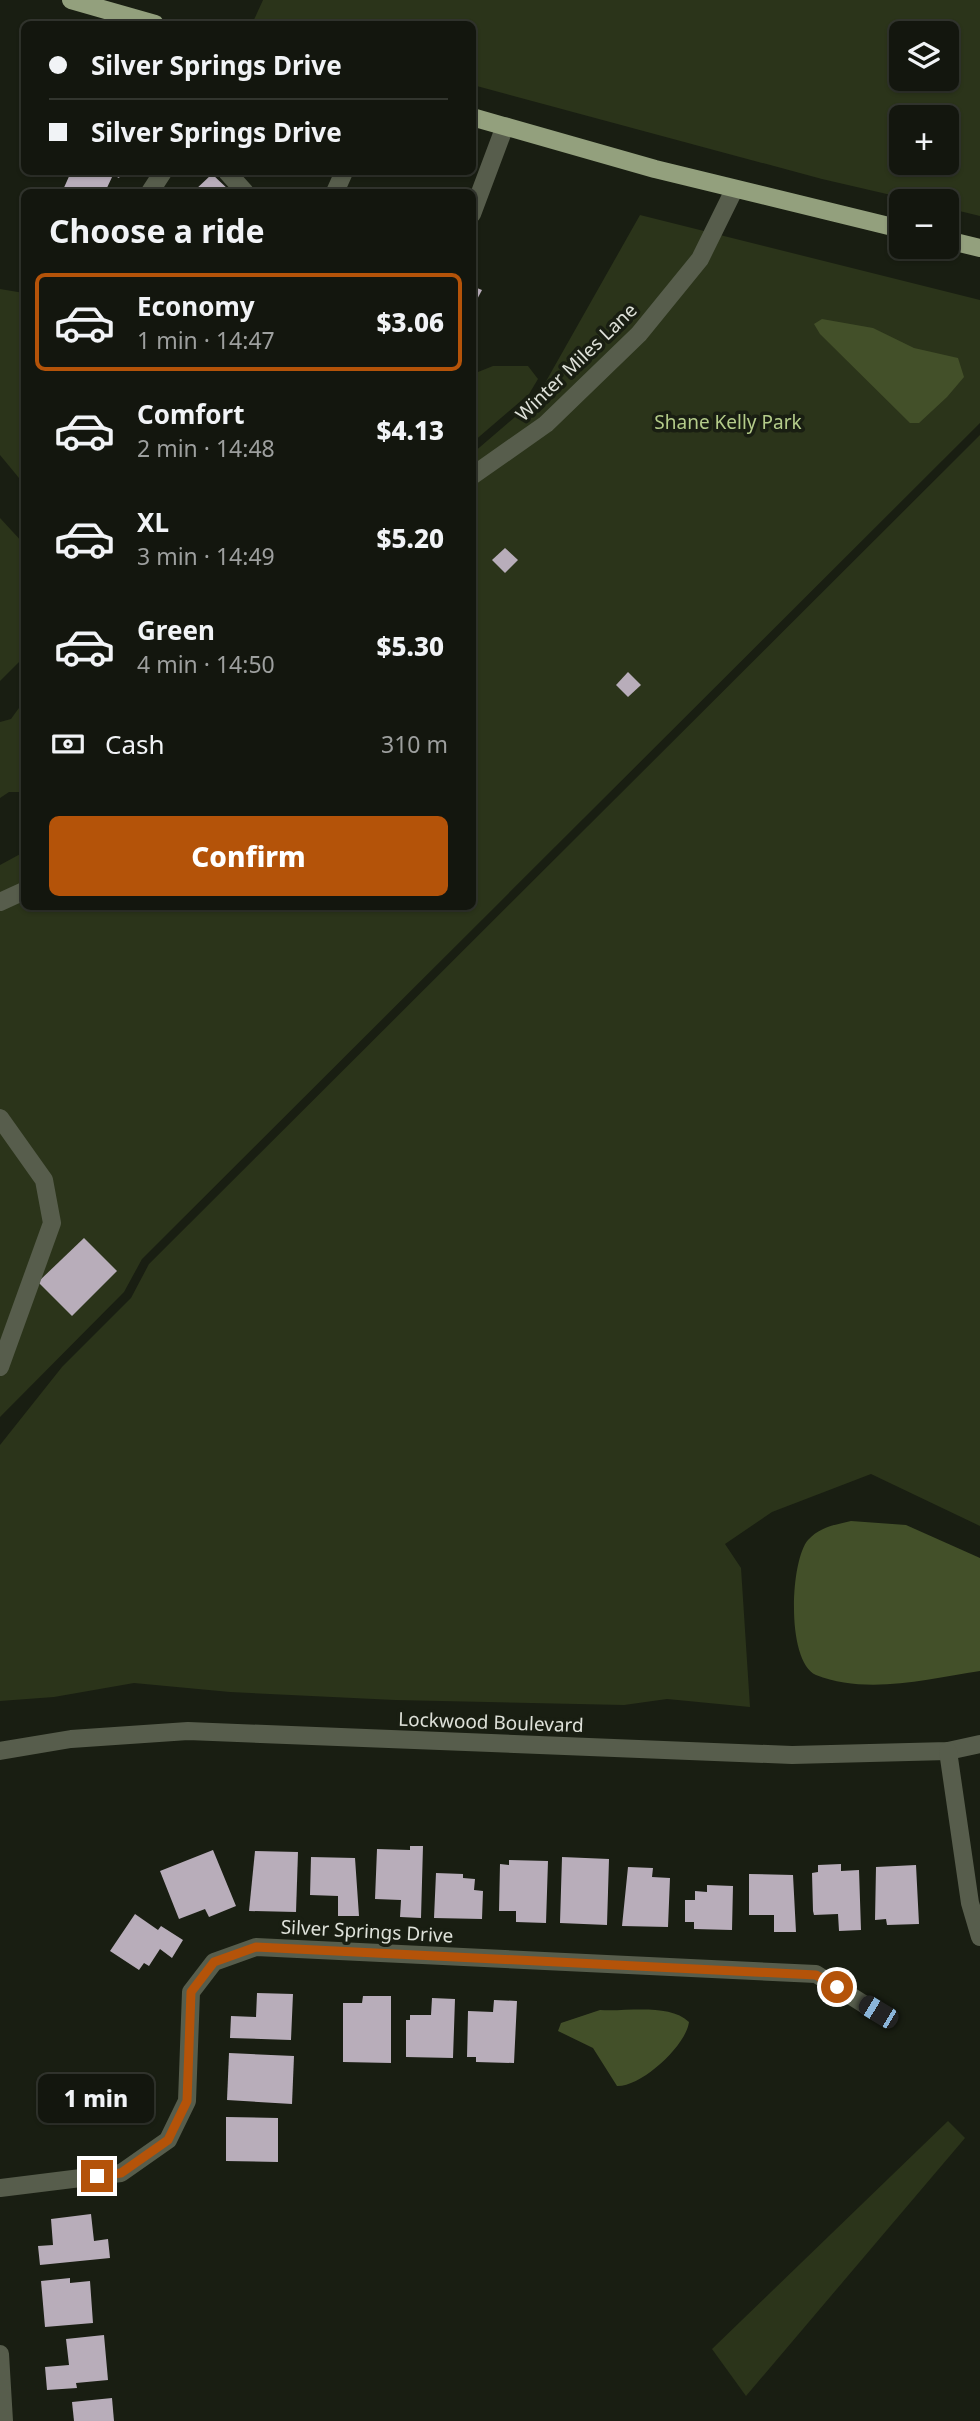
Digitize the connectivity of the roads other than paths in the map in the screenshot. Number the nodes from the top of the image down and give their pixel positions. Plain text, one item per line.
1 (71, 0) edge
2 (144, 21) edge
3 (476, 118) edge
4 (505, 126) junction
5 (230, 175) edge
6 (242, 189) edge
7 (734, 190) junction
8 (476, 203) edge
9 (889, 226) edge
10 (959, 243) edge
11 (980, 248) edge
12 (476, 473) edge
13 (21, 892) edge
14 (0, 902) edge
15 (0, 1118) edge
16 (0, 1367) edge
17 (980, 1744) edge
18 (0, 1751) edge
19 (948, 1751) junction
20 (980, 1937) edge
21 (878, 2012) dead end
22 (0, 2188) edge
23 (0, 2354) edge
24 (4, 2421) edge

1 - 2 main road
3 - 4 main road
4 - 7 main road
4 - 8 street
5 - 6 street
7 - 9 main road
7 - 12 street, Winter Miles Lane
10 - 11 main road
13 - 14 street
15 - 16 street
17 - 19 street, Lockwood Boulevard
18 - 19 street, Lockwood Boulevard
19 - 20 street
21 - 22 street, Silver Springs Drive
23 - 24 street

